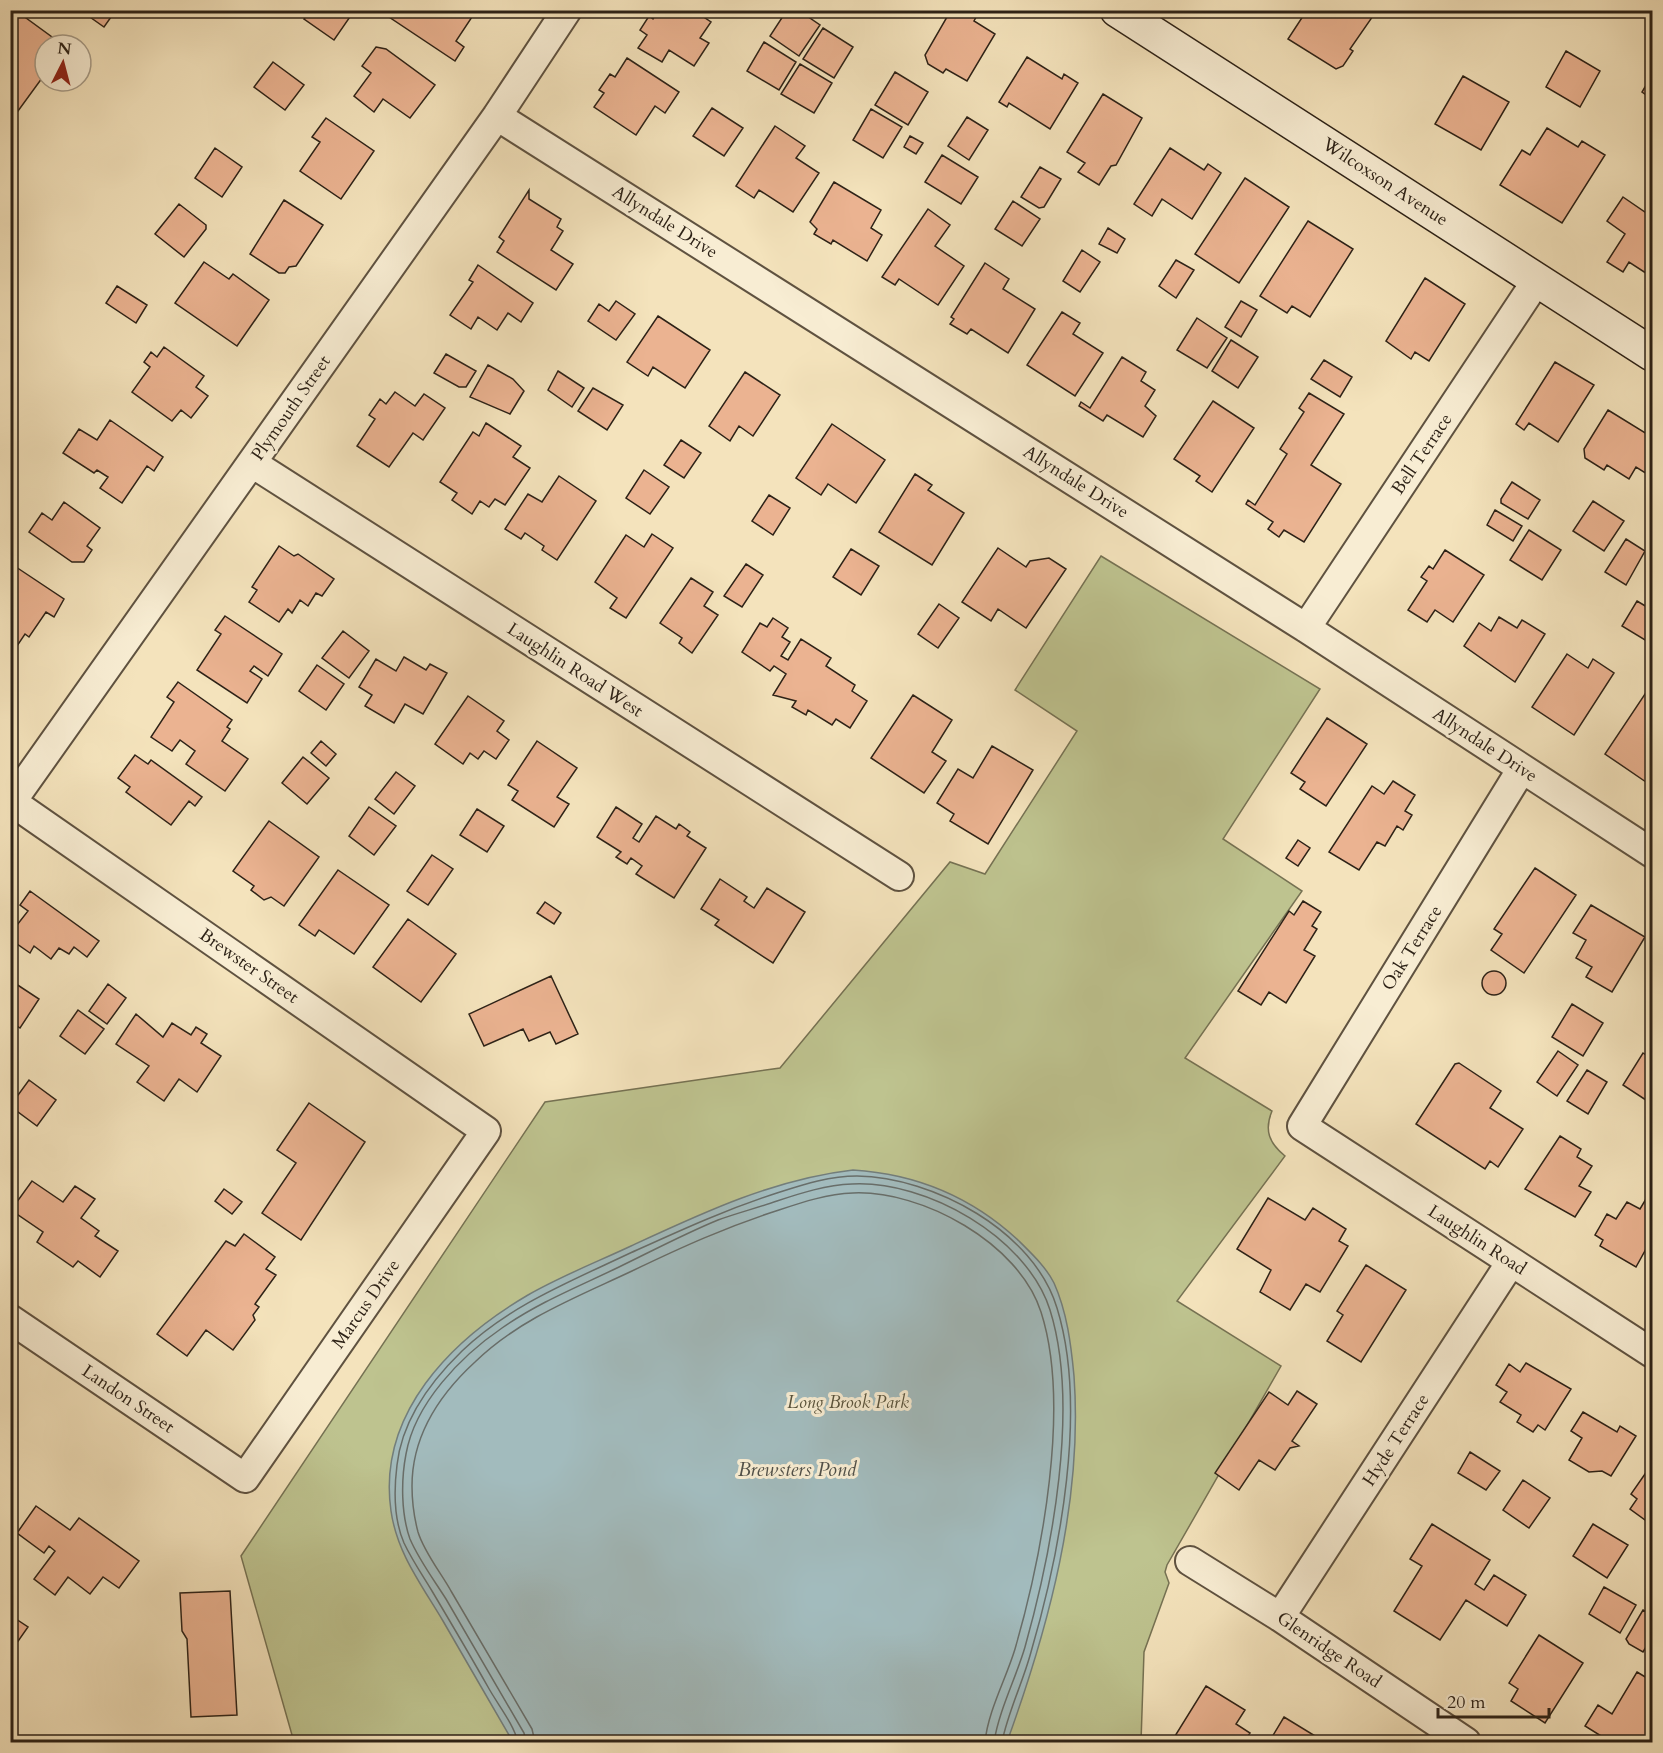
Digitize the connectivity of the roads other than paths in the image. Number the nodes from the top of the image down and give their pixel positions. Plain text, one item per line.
1 (567, 10) edge
2 (1127, 13) edge
3 (497, 116) junction
4 (1537, 280) junction
5 (1653, 354) edge
6 (252, 463) junction
7 (1306, 628) junction
8 (1521, 770) junction
9 (11, 803) edge
10 (1653, 853) edge
11 (899, 876) dead end
12 (1302, 1126) joint
13 (486, 1131) joint
14 (1511, 1262) junction
15 (10, 1319) edge
16 (1653, 1353) edge
17 (245, 1478) joint
18 (1190, 1561) dead end
19 (1280, 1617) junction
20 (1466, 1743) edge

1 - 3 street, Plymouth Street
2 - 4 street, Wilcoxson Avenue
3 - 6 street, Plymouth Street
3 - 7 street, Allyndale Drive
4 - 5 street, Wilcoxson Avenue
4 - 7 street, Bell Terrace
6 - 9 street, Plymouth Street
6 - 11 street, Laughlin Road West
7 - 8 street, Allyndale Drive
8 - 10 street, Allyndale Drive
8 - 12 street, Oak Terrace
9 - 13 street, Brewster Street
12 - 14 street, Laughlin Road
13 - 17 street, Marcus Drive
14 - 16 street, Laughlin Road
14 - 19 street, Hyde Terrace
15 - 17 street, Landon Street
18 - 19 street, Glenridge Road
19 - 20 street, Glenridge Road

